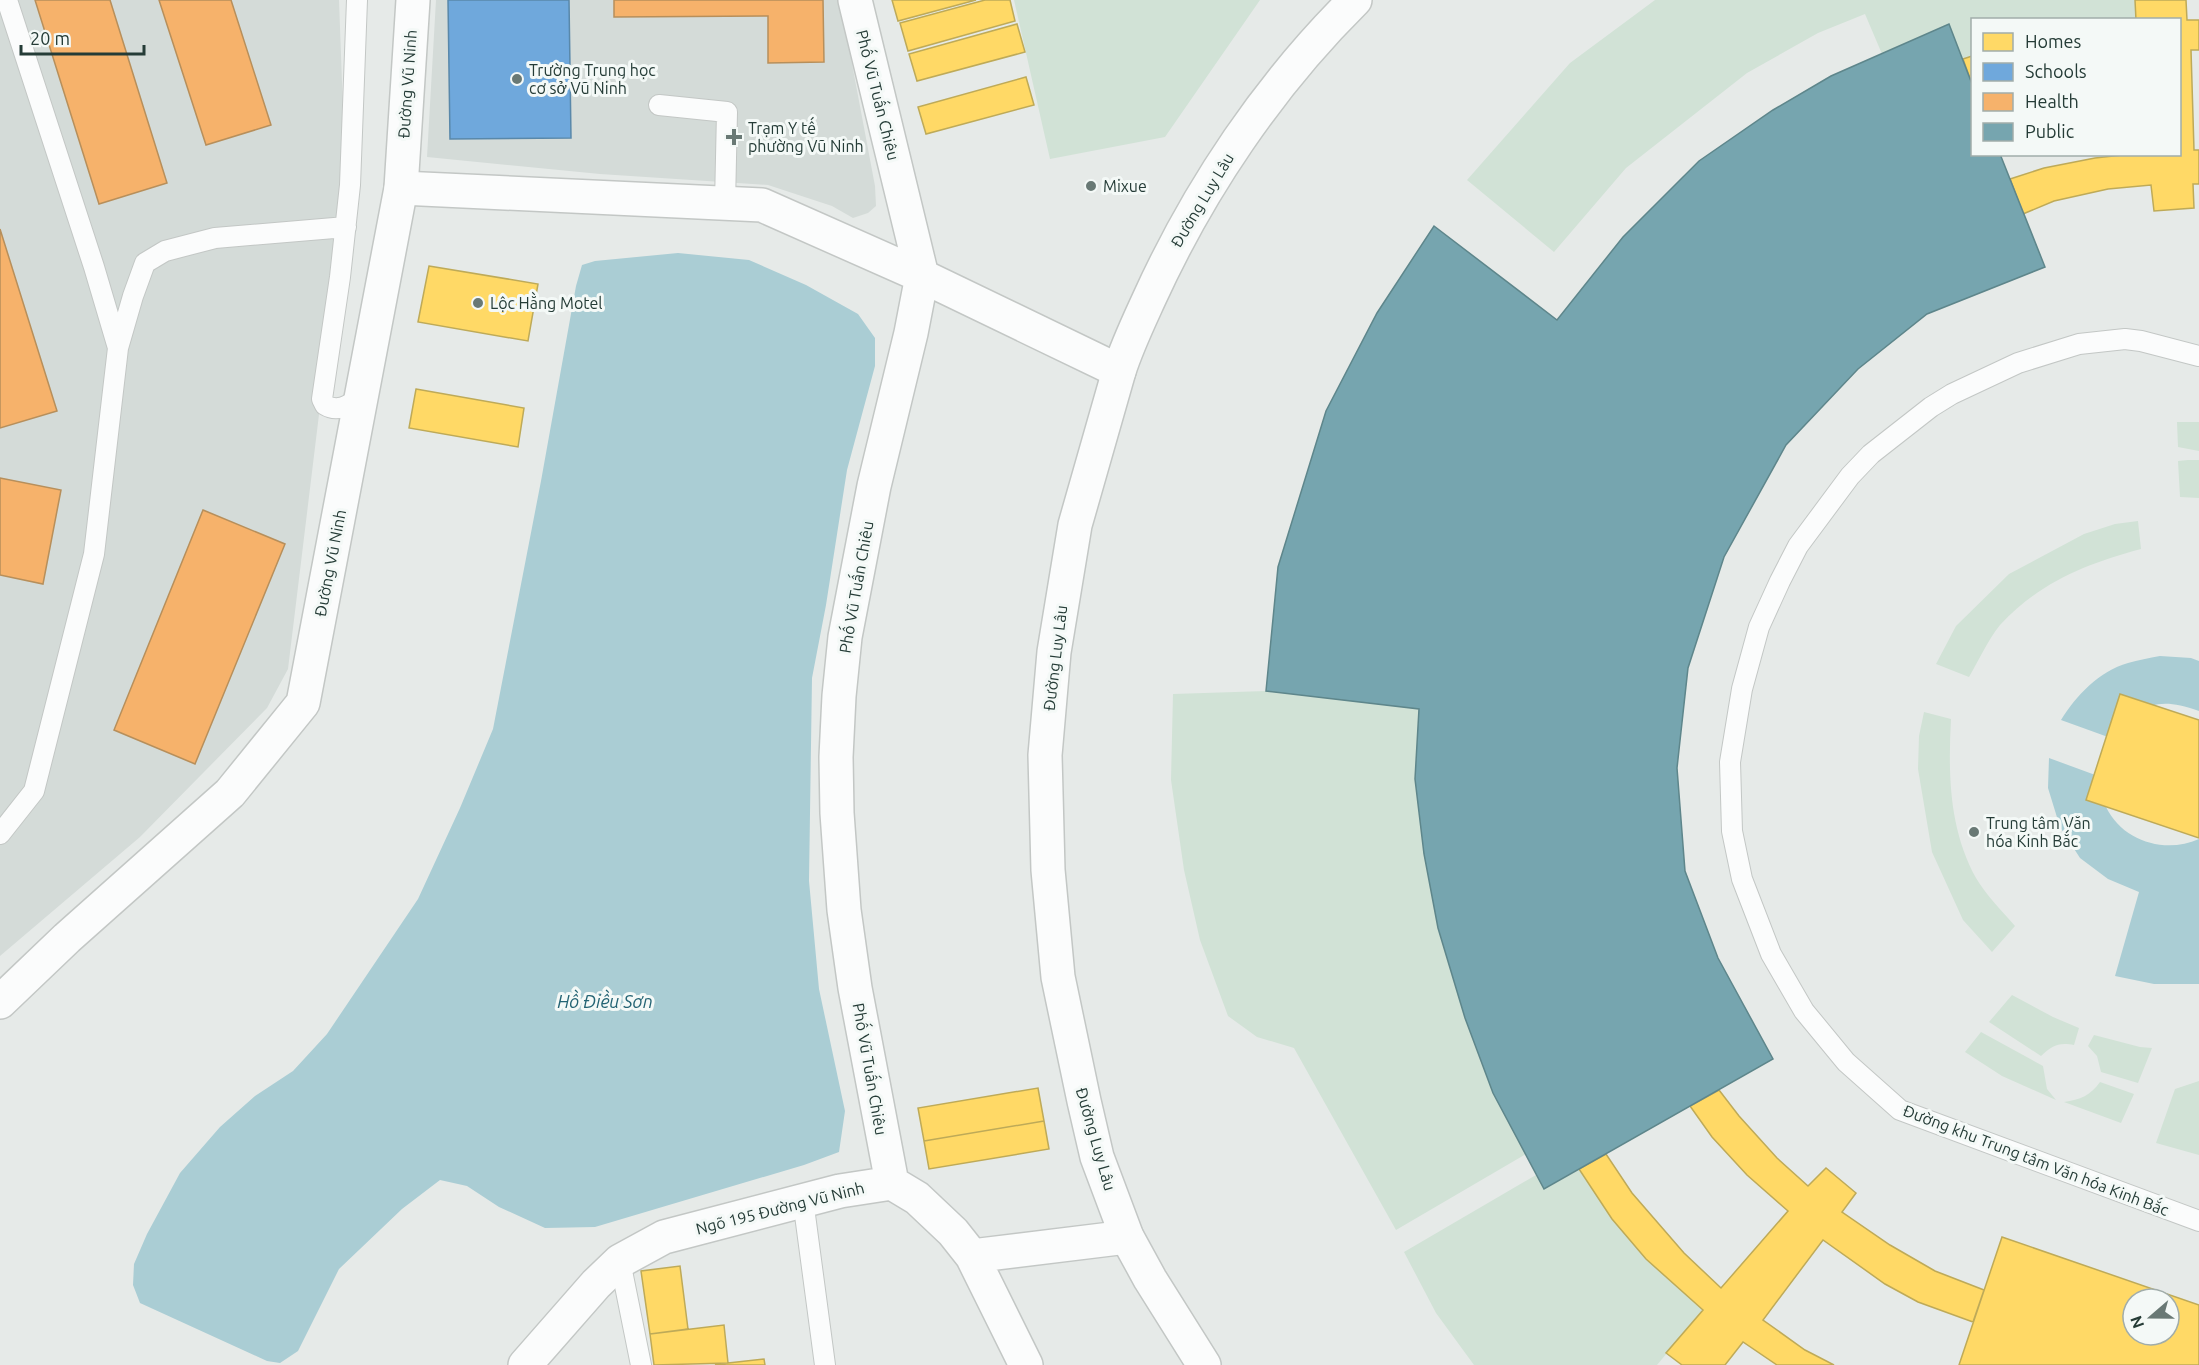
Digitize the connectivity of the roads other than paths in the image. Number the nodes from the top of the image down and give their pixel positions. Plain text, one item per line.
1 (7, 0) edge
2 (357, 0) edge
3 (413, 0) edge
4 (855, 0) edge
5 (1356, 0) edge
6 (659, 105) dead end
7 (401, 188) junction
8 (725, 204) junction
9 (346, 227) junction
10 (922, 276) junction
11 (118, 348) junction
12 (2199, 356) edge
13 (1119, 370) junction
14 (362, 397) junction
15 (0, 834) edge
16 (0, 1002) edge
17 (892, 1183) junction
18 (803, 1200) junction
19 (2199, 1221) edge
20 (1127, 1237) junction
21 (972, 1256) junction
22 (620, 1261) junction
23 (525, 1365) edge
24 (641, 1365) edge
25 (825, 1365) edge
26 (1026, 1365) edge
27 (1204, 1365) edge

1 - 11 lane
2 - 9 lane
3 - 7 street, Đường Vũ Ninh
4 - 10 street, Phố Vũ Tuấn Chiêu
5 - 13 street, Đường Luy Lâu
6 - 8 lane
7 - 8 street
7 - 14 street, Đường Vũ Ninh
8 - 10 street
9 - 11 lane
9 - 14 lane
10 - 13 street
10 - 17 street, Phố Vũ Tuấn Chiêu
11 - 15 lane
12 - 19 lane, Đường khu Trung tâm Văn hóa Kinh Bắc
13 - 20 street, Đường Luy Lâu
14 - 16 street, Đường Vũ Ninh
17 - 18 street, Ngõ 195 Đường Vũ Ninh
17 - 21 street
18 - 22 street, Ngõ 195 Đường Vũ Ninh
18 - 25 lane
20 - 21 street
20 - 27 street, Đường Luy Lâu
21 - 26 street
22 - 23 street, Ngõ 195 Đường Vũ Ninh
22 - 24 lane

